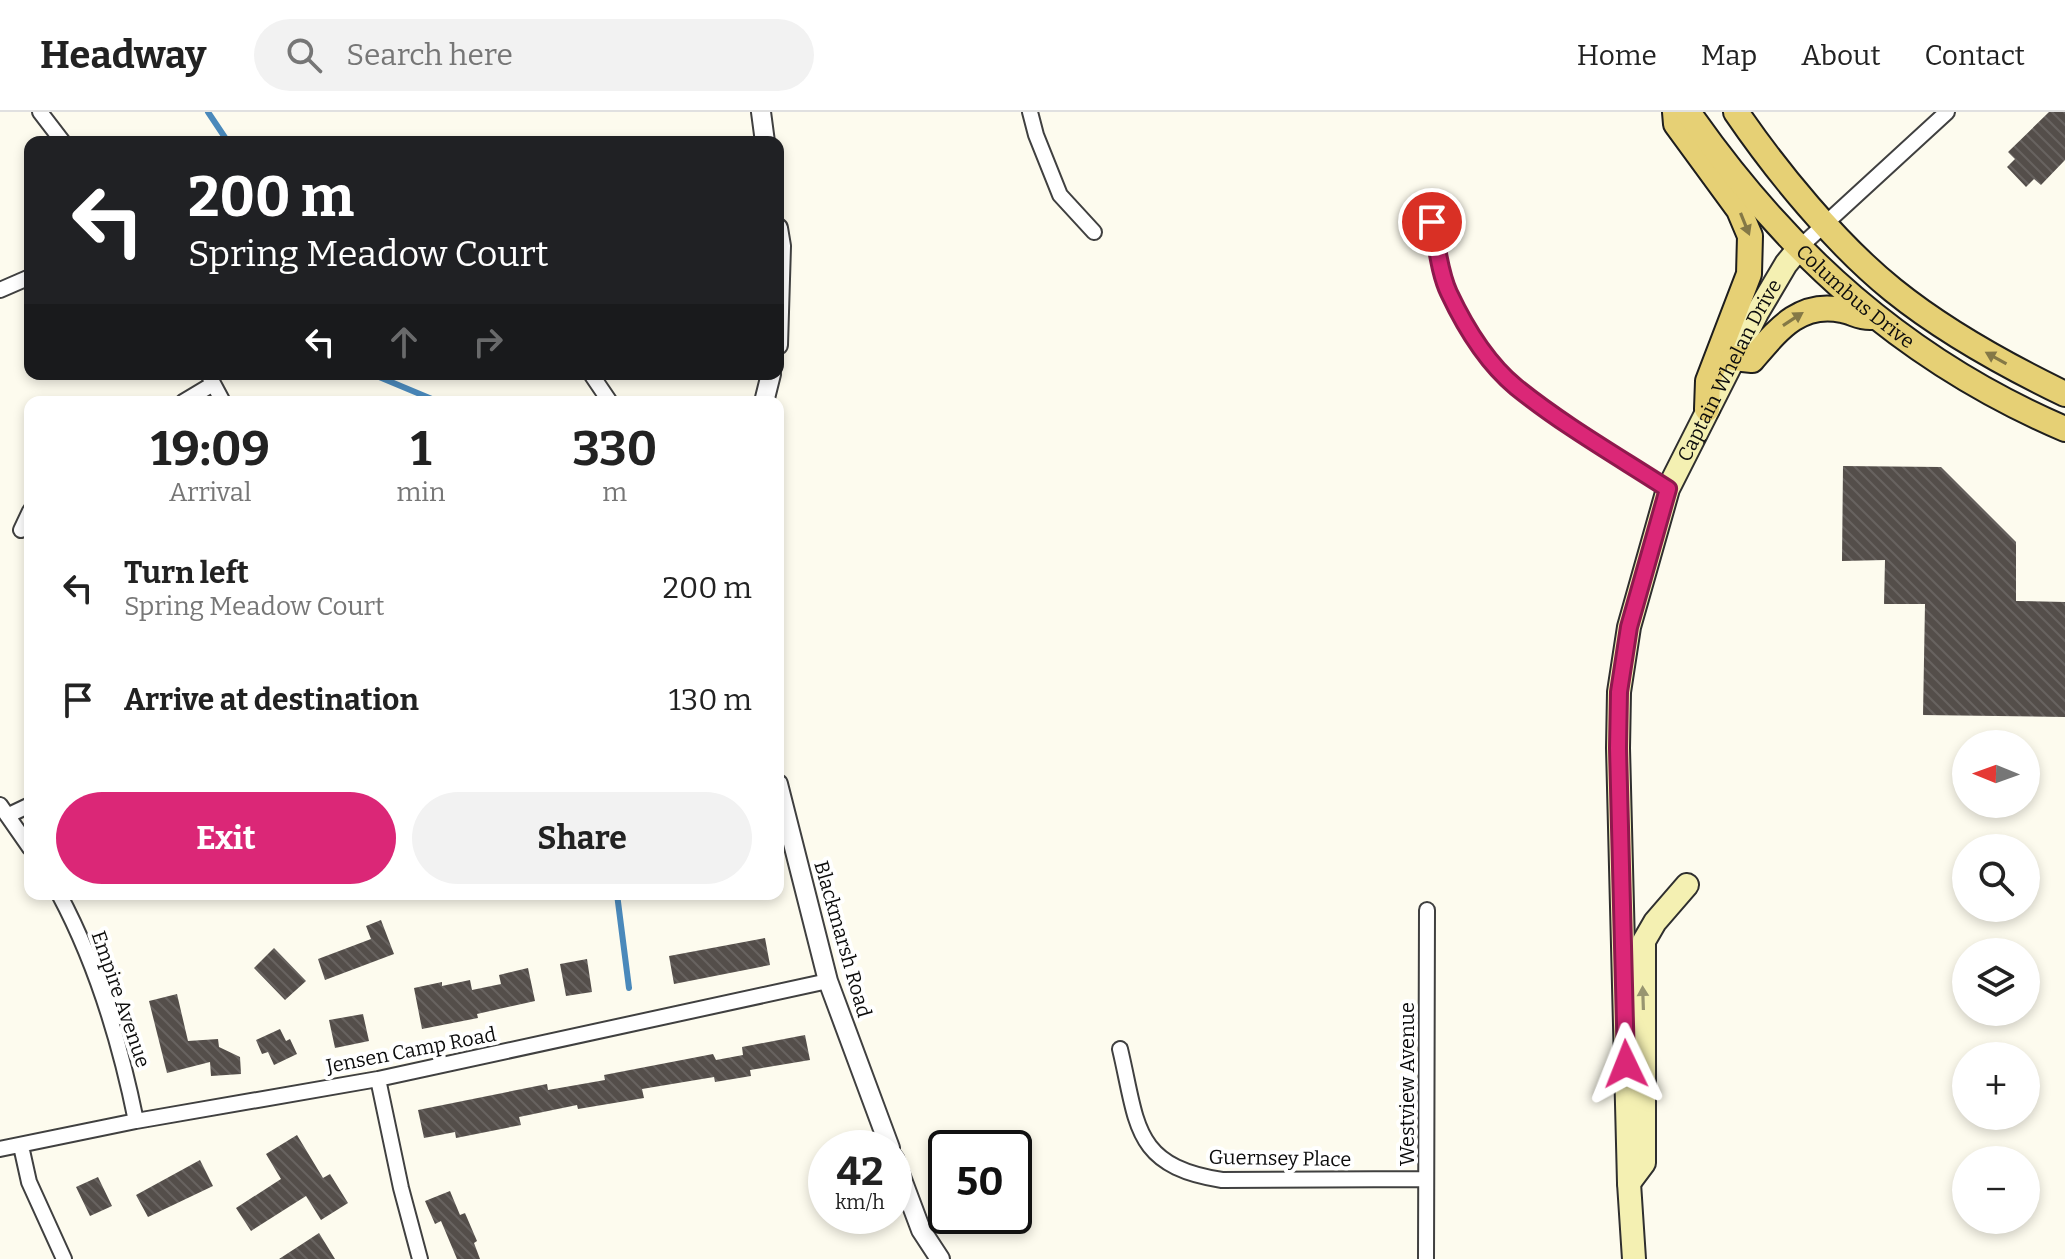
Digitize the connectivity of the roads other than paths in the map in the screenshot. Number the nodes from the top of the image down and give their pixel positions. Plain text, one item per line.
1 (40, 112) edge
2 (761, 112) edge
3 (1030, 112) edge
4 (1675, 112) edge
5 (1688, 112) edge
6 (1736, 112) edge
7 (1947, 112) edge
8 (58, 136) edge
9 (764, 136) edge
10 (1432, 222) dead end
11 (1825, 222) junction
12 (1094, 232) dead end
13 (1800, 247) junction
14 (24, 280) edge
15 (0, 290) edge
16 (1874, 317) junction
17 (1733, 358) junction
18 (209, 380) edge
19 (2065, 394) edge
20 (190, 396) edge
21 (1707, 409) junction
22 (2065, 429) edge
23 (1668, 489) junction
24 (24, 524) edge
25 (21, 530) dead end
26 (24, 806) edge
27 (784, 808) edge
28 (4, 810) edge
29 (24, 839) edge
30 (1687, 885) dead end
31 (62, 900) edge
32 (1427, 910) dead end
33 (828, 981) junction
34 (1120, 1049) dead end
35 (378, 1079) junction
36 (136, 1121) junction
37 (883, 1130) edge
38 (21, 1146) junction
39 (0, 1149) edge
40 (1426, 1179) junction
41 (1629, 1183) junction
42 (912, 1206) edge
43 (1633, 1258) edge
44 (64, 1259) edge
45 (420, 1259) edge
46 (940, 1259) edge
47 (1426, 1259) edge

1 - 8 street
2 - 9 street
3 - 12 street
4 -> 21 main road
5 - 13 main road, Columbus Drive
6 - 11 main road, Columbus Drive
7 - 11 street
10 - 23 street
11 - 13 street
19 -> 11 main road, Columbus Drive
13 - 16 main road, Columbus Drive
13 - 17 main road, Captain Whelan Drive
14 - 15 street
17 -> 16 main road
16 - 22 main road, Columbus Drive
17 - 21 main road, Captain Whelan Drive
18 - 20 street
21 - 23 main road, Captain Whelan Drive
23 - 41 main road, Captain Whelan Drive
24 - 25 street
26 - 28 street
27 - 33 street, Blackmarsh Road
28 - 29 street
41 -> 30 main road
31 - 36 street, Empire Avenue
32 - 40 street, Westview Avenue
33 - 35 street, Jensen Camp Road
33 - 37 street, Blackmarsh Road
34 - 40 street, Guernsey Place
35 - 36 street, Jensen Camp Road
35 - 45 street
36 - 38 street, Jensen Camp Road
38 - 39 street, Jensen Camp Road
38 - 44 street
40 - 47 street, Westview Avenue
41 - 43 main road, Captain Whelan Drive
42 - 46 street

